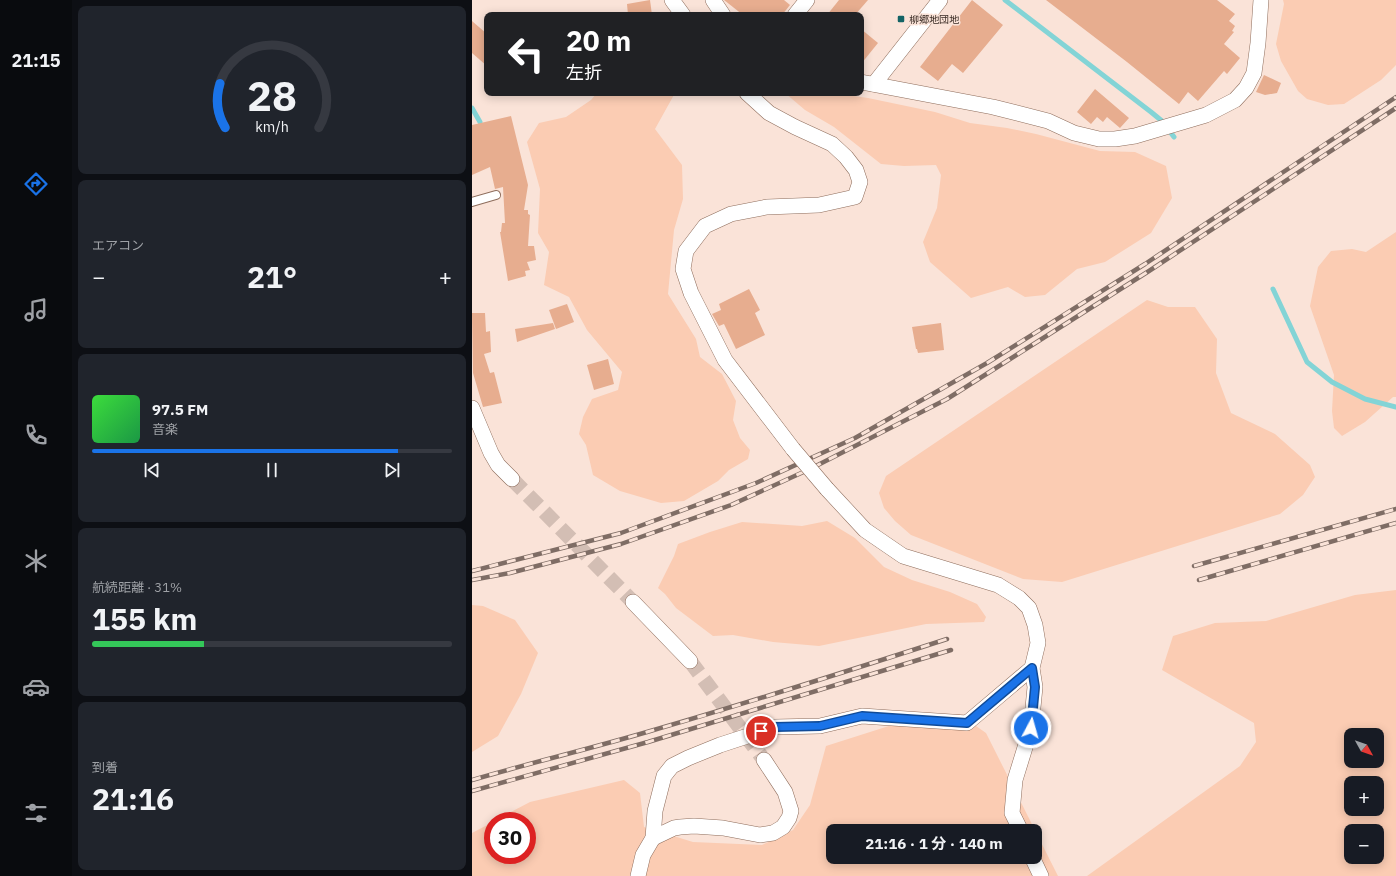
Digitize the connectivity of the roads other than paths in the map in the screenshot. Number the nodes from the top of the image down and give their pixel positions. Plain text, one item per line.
1 (672, 0) edge
2 (712, 0) edge
3 (807, 0) edge
4 (1261, 0) edge
5 (934, 2) edge
6 (681, 12) edge
7 (721, 12) edge
8 (797, 12) edge
9 (868, 83) edge
10 (750, 96) edge
11 (496, 195) dead end
12 (472, 202) edge
13 (472, 408) edge
14 (512, 479) tunnel mouth
15 (633, 602) tunnel mouth
16 (690, 661) tunnel mouth
17 (1032, 668) junction
18 (764, 760) tunnel mouth
19 (1018, 824) edge
20 (653, 838) junction
21 (1035, 864) edge
22 (638, 876) edge
23 (1041, 876) edge

1 - 6 street
2 - 7 street
3 - 8 street
4 - 9 street
5 - 9 street
10 - 17 street, bridge
11 - 12 lane
13 - 14 street
15 - 16 street
17 - 19 street
17 - 20 street
18 - 20 street
20 - 22 street
21 - 23 street

